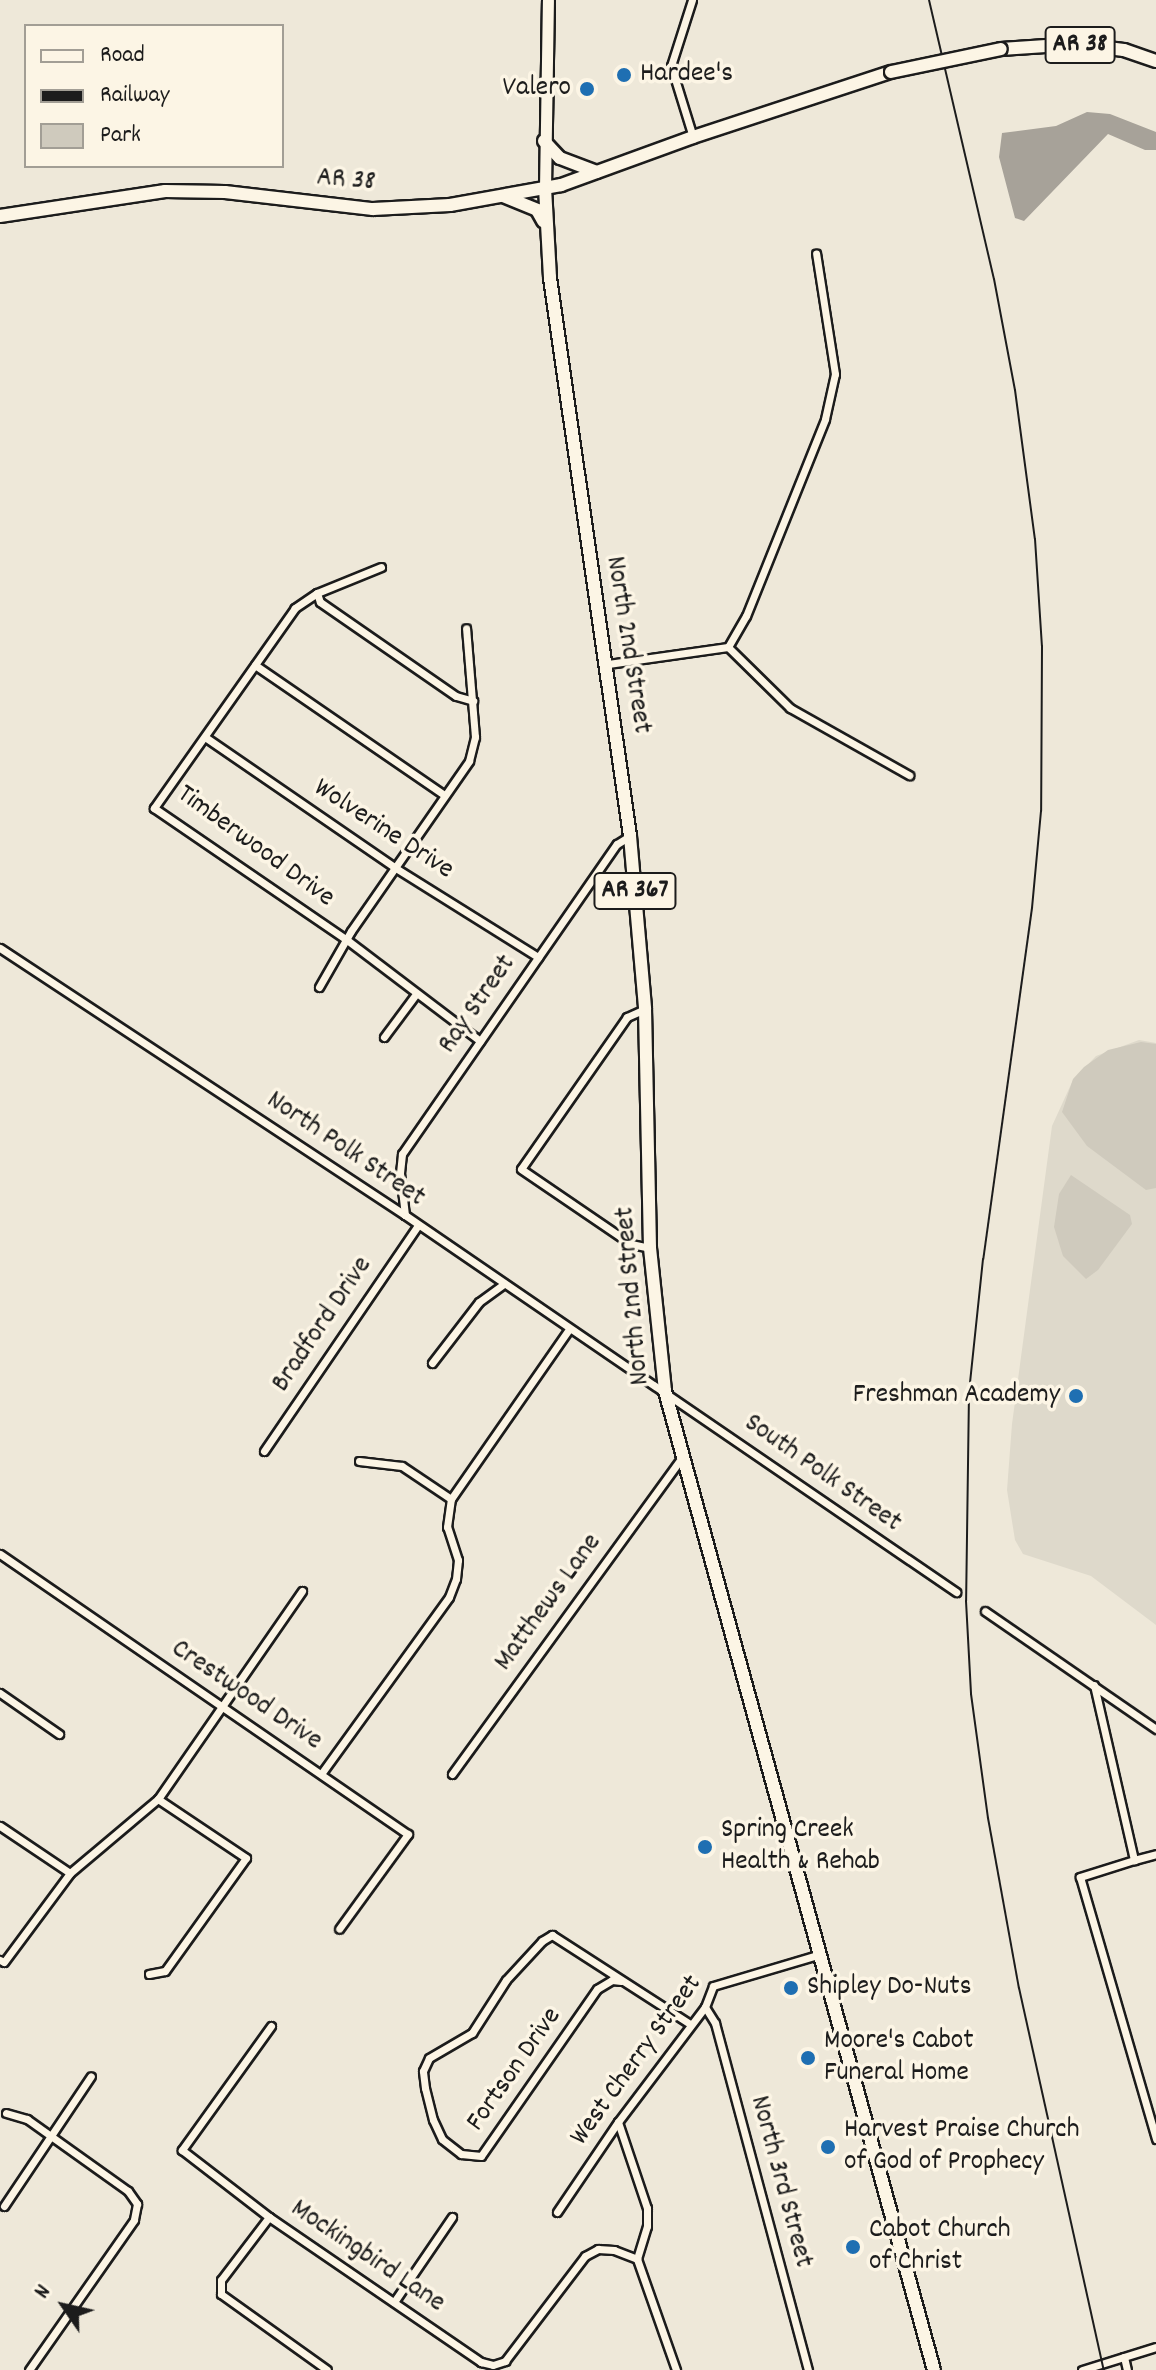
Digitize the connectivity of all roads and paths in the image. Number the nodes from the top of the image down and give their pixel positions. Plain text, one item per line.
1 (548, 0) edge
2 (692, 0) edge
3 (1156, 61) edge
4 (693, 137) junction
5 (544, 141) junction
6 (596, 172) junction
7 (545, 188) junction
8 (500, 195) junction
9 (0, 216) edge
10 (546, 225) junction
11 (816, 253) dead end
12 (381, 567) dead end
13 (317, 593) junction
14 (466, 628) dead end
15 (728, 647) junction
16 (608, 664) junction
17 (255, 665) junction
18 (473, 701) junction
19 (205, 737) junction
20 (909, 775) dead end
21 (444, 795) junction
22 (630, 836) junction
23 (394, 867) junction
24 (347, 940) junction
25 (0, 948) edge
26 (538, 957) junction
27 (319, 987) dead end
28 (416, 994) junction
29 (645, 1009) junction
30 (384, 1037) dead end
31 (480, 1041) junction
32 (405, 1215) junction
33 (418, 1225) junction
34 (650, 1248) junction
35 (504, 1284) junction
36 (569, 1329) junction
37 (432, 1363) dead end
38 (665, 1391) junction
39 (264, 1451) dead end
40 (682, 1458) junction
41 (359, 1461) dead end
42 (451, 1499) junction
43 (0, 1554) edge
44 (302, 1591) dead end
45 (956, 1592) dead end
46 (985, 1611) dead end
47 (1094, 1684) junction
48 (0, 1693) edge
49 (222, 1707) junction
50 (1156, 1729) edge
51 (59, 1734) dead end
52 (321, 1774) junction
53 (452, 1774) dead end
54 (158, 1799) junction
55 (0, 1826) edge
56 (1156, 1854) edge
57 (1134, 1860) junction
58 (70, 1873) junction
59 (339, 1929) dead end
60 (821, 1954) junction
61 (1, 1962) edge
62 (596, 1962) junction
63 (149, 1974) dead end
64 (621, 1981) junction
65 (597, 1989) junction
66 (705, 2007) junction
67 (690, 2024) junction
68 (271, 2026) dead end
69 (91, 2076) dead end
70 (6, 2113) dead end
71 (618, 2122) junction
72 (50, 2136) junction
73 (1156, 2139) edge
74 (4, 2206) dead end
75 (557, 2212) dead end
76 (269, 2217) junction
77 (452, 2217) dead end
78 (637, 2259) junction
79 (394, 2302) junction
80 (1156, 2347) edge
81 (1124, 2357) junction
82 (29, 2370) edge
83 (327, 2370) edge
84 (676, 2370) edge
85 (808, 2370) edge
86 (934, 2370) edge
87 (1082, 2370) edge
88 (1127, 2370) edge

1 - 5 main road, AR 367
2 - 4 street
3 - 4 main road, AR 38 / AR 38, bridge
4 - 6 main road, AR 38
5 - 6 main road
5 - 7 main road, AR 367
6 - 7 main road, AR 38
7 - 8 main road, AR 38
7 - 10 main road, North 2nd Street / AR 367
8 - 9 main road, AR 38
8 - 10 main road
10 - 16 main road, North 2nd Street / AR 367
11 - 15 street
12 - 13 street, Timberwood Drive
13 - 17 street, Timberwood Drive
13 - 18 street
14 - 18 street
15 - 16 street
15 - 20 street
16 - 22 main road, North 2nd Street / AR 367
17 - 19 street, Timberwood Drive
17 - 21 street
18 - 21 street
19 - 23 street, Wolverine Drive
19 - 24 street, Timberwood Drive
21 - 23 street
22 - 26 street, Ray Street
22 - 29 main road, North 2nd Street / AR 367
23 - 24 street
23 - 26 street, Wolverine Drive
24 - 27 street
24 - 28 street, Timberwood Drive
25 - 32 street, North Polk Street
26 - 31 street, Ray Street
28 - 30 street
28 - 31 street, Timberwood Drive
29 - 34 main road, North 2nd Street / AR 367
29 - 34 street
31 - 32 street, Ray Street
32 - 33 street, North Polk Street
33 - 35 street, North Polk Street
33 - 39 street, Bradford Drive
34 - 38 main road, North 2nd Street / AR 367
35 - 36 street, North Polk Street
35 - 37 street
36 - 38 street, North Polk Street
36 - 42 street
38 - 40 main road, North 2nd Street / AR 367
38 - 45 street, South Polk Street
40 - 53 street, Matthews Lane
40 - 60 main road, North 2nd Street / AR 367
41 - 42 street
42 - 52 street, Crestwood Drive
43 - 49 street, Crestwood Drive
44 - 49 street
46 - 47 street
47 - 50 street
47 - 57 street
48 - 51 street
49 - 52 street, Crestwood Drive
49 - 54 street
52 - 59 street
54 - 58 street
54 - 63 street
55 - 58 street
56 - 57 street
57 - 73 street
58 - 61 street
60 - 66 street, West Cherry Street
60 - 86 main road, North 2nd Street / AR 367
62 - 64 street, Fortson Drive
62 - 65 street
62 - 65 street, Fortson Drive
64 - 65 street
64 - 67 street, Fortson Drive
66 - 67 street, West Cherry Street
66 - 85 street, North 3rd Street
67 - 71 street, West Cherry Street
68 - 76 street, Mockingbird Lane
69 - 72 street
70 - 72 street
71 - 75 street, West Cherry Street
71 - 78 street
72 - 74 street
72 - 82 street
76 - 79 street, Mockingbird Lane
76 - 83 street
77 - 79 street
78 - 79 street, Mockingbird Lane
78 - 84 street
80 - 81 street
81 - 87 street
81 - 88 street

